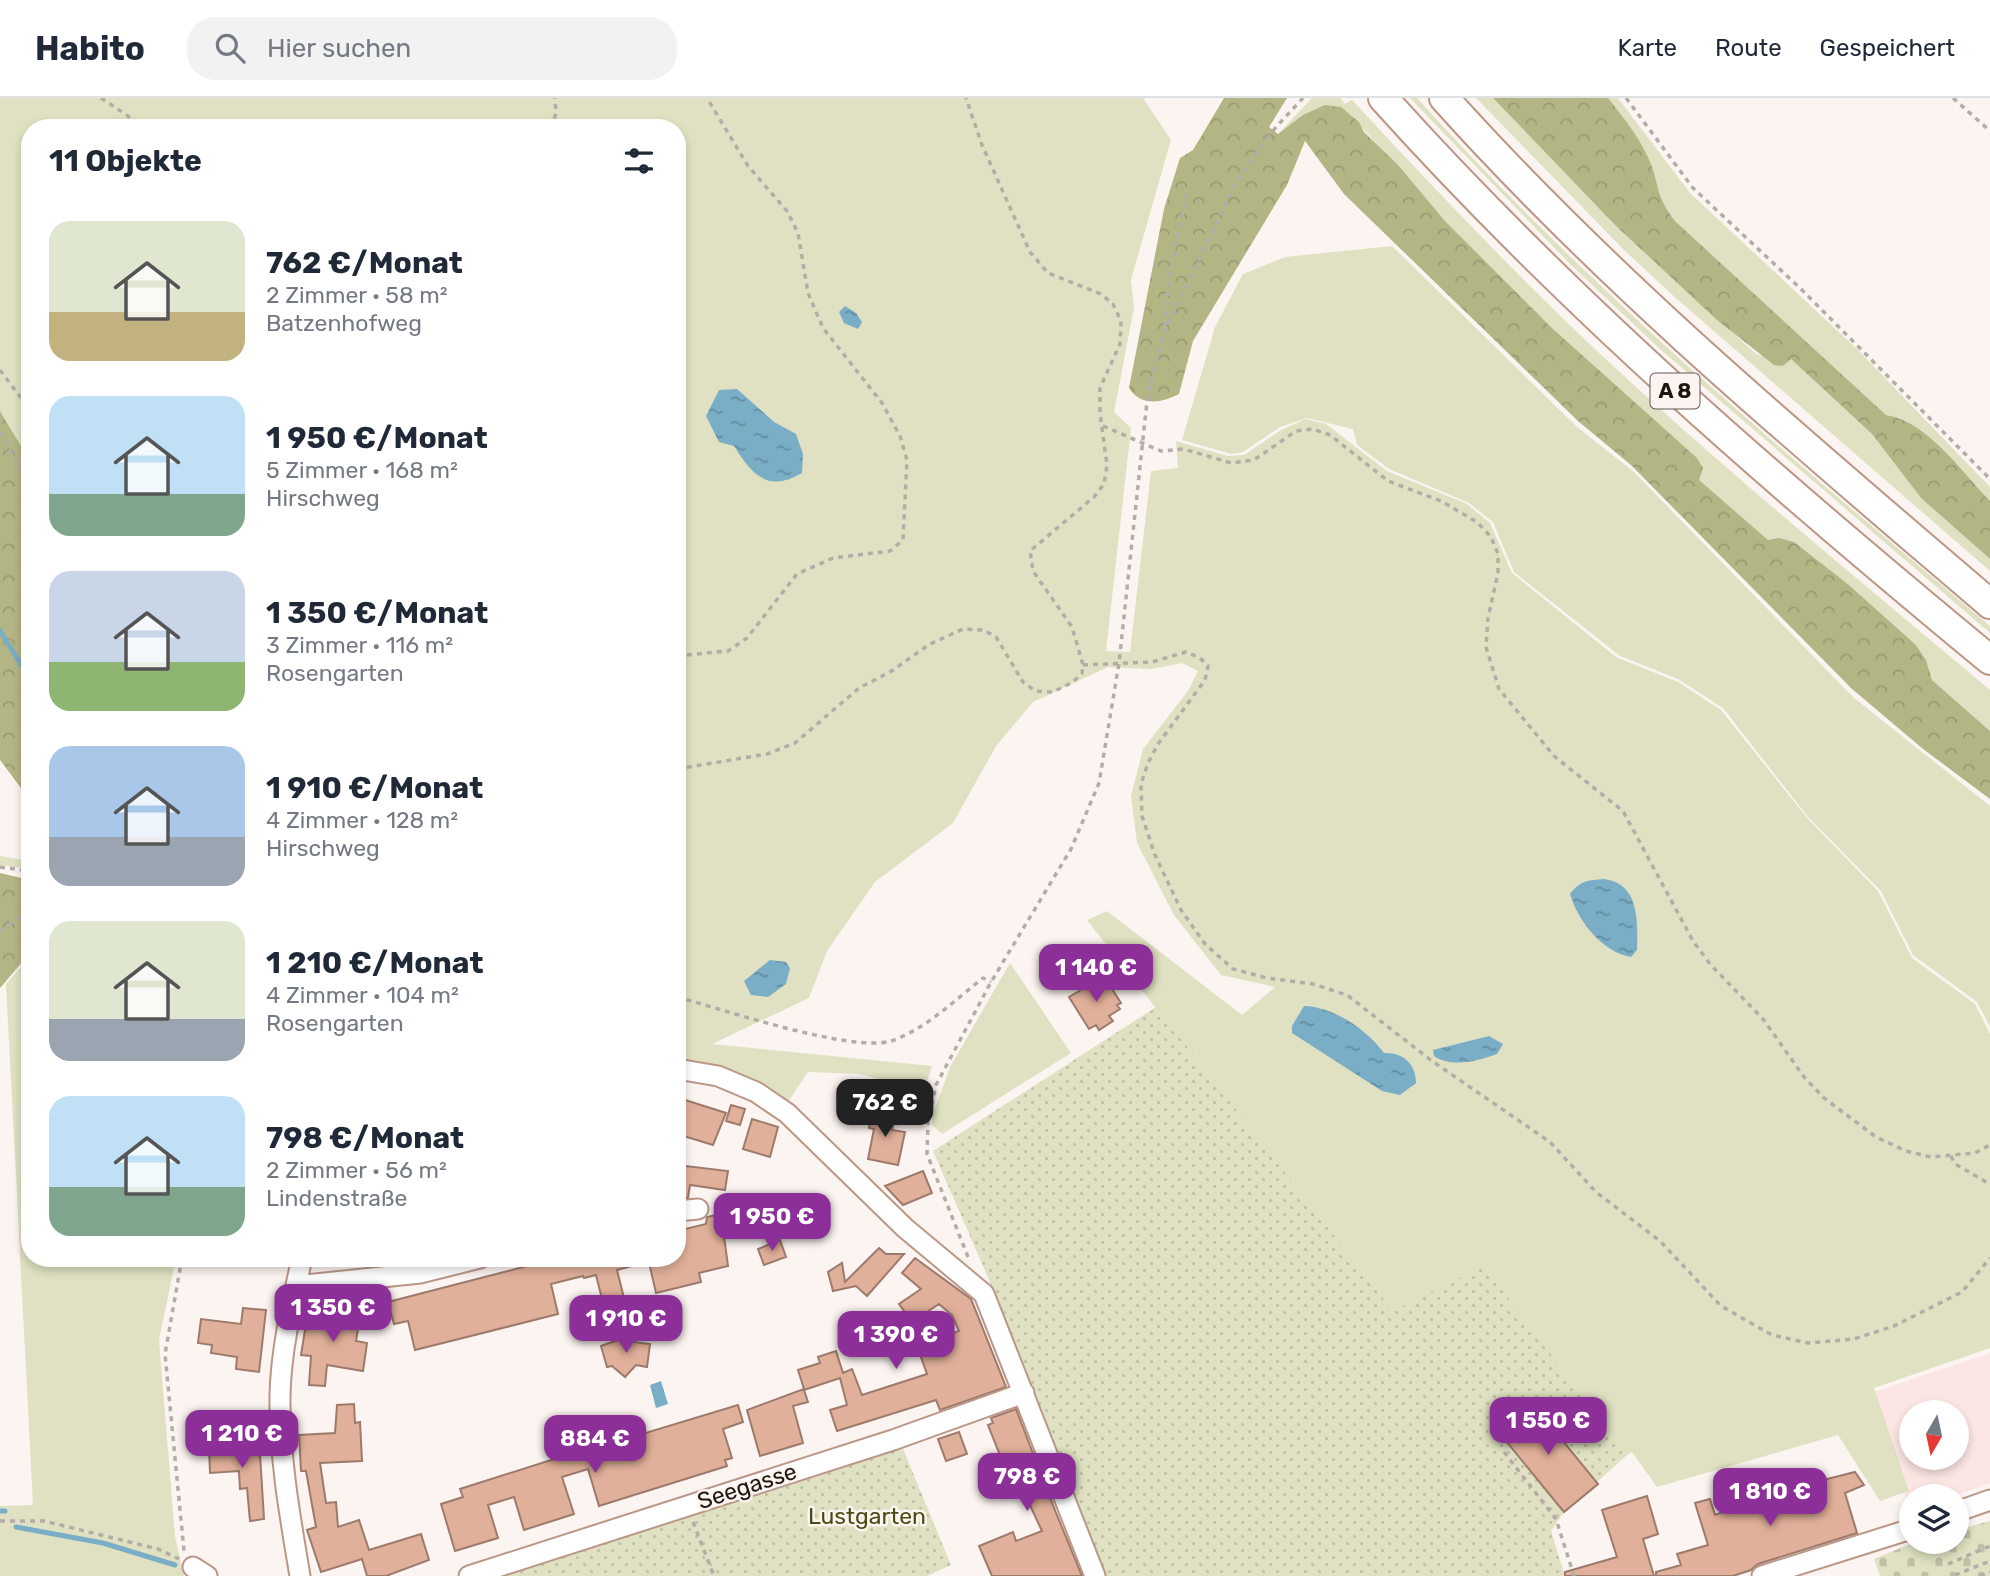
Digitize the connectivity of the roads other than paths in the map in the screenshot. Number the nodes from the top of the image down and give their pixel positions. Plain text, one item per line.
1 (1383, 98) edge
2 (1444, 98) edge
3 (1990, 604) edge
4 (1990, 660) edge
5 (686, 1071) edge
6 (698, 1209) dead end
7 (686, 1210) edge
8 (300, 1267) edge
9 (444, 1267) edge
10 (296, 1286) junction
11 (1024, 1393) junction
12 (1990, 1500) edge
13 (1969, 1507) edge
14 (1899, 1533) edge
15 (300, 1576) edge
16 (469, 1576) edge
17 (1095, 1576) edge
18 (1762, 1576) edge

1 - 4 highway, A 8
2 - 3 highway, A 8
5 - 11 street
6 - 7 street
8 - 10 street
9 - 10 street
10 - 15 street
11 - 16 street, Seegasse
11 - 17 street
12 - 13 street
14 - 18 street

